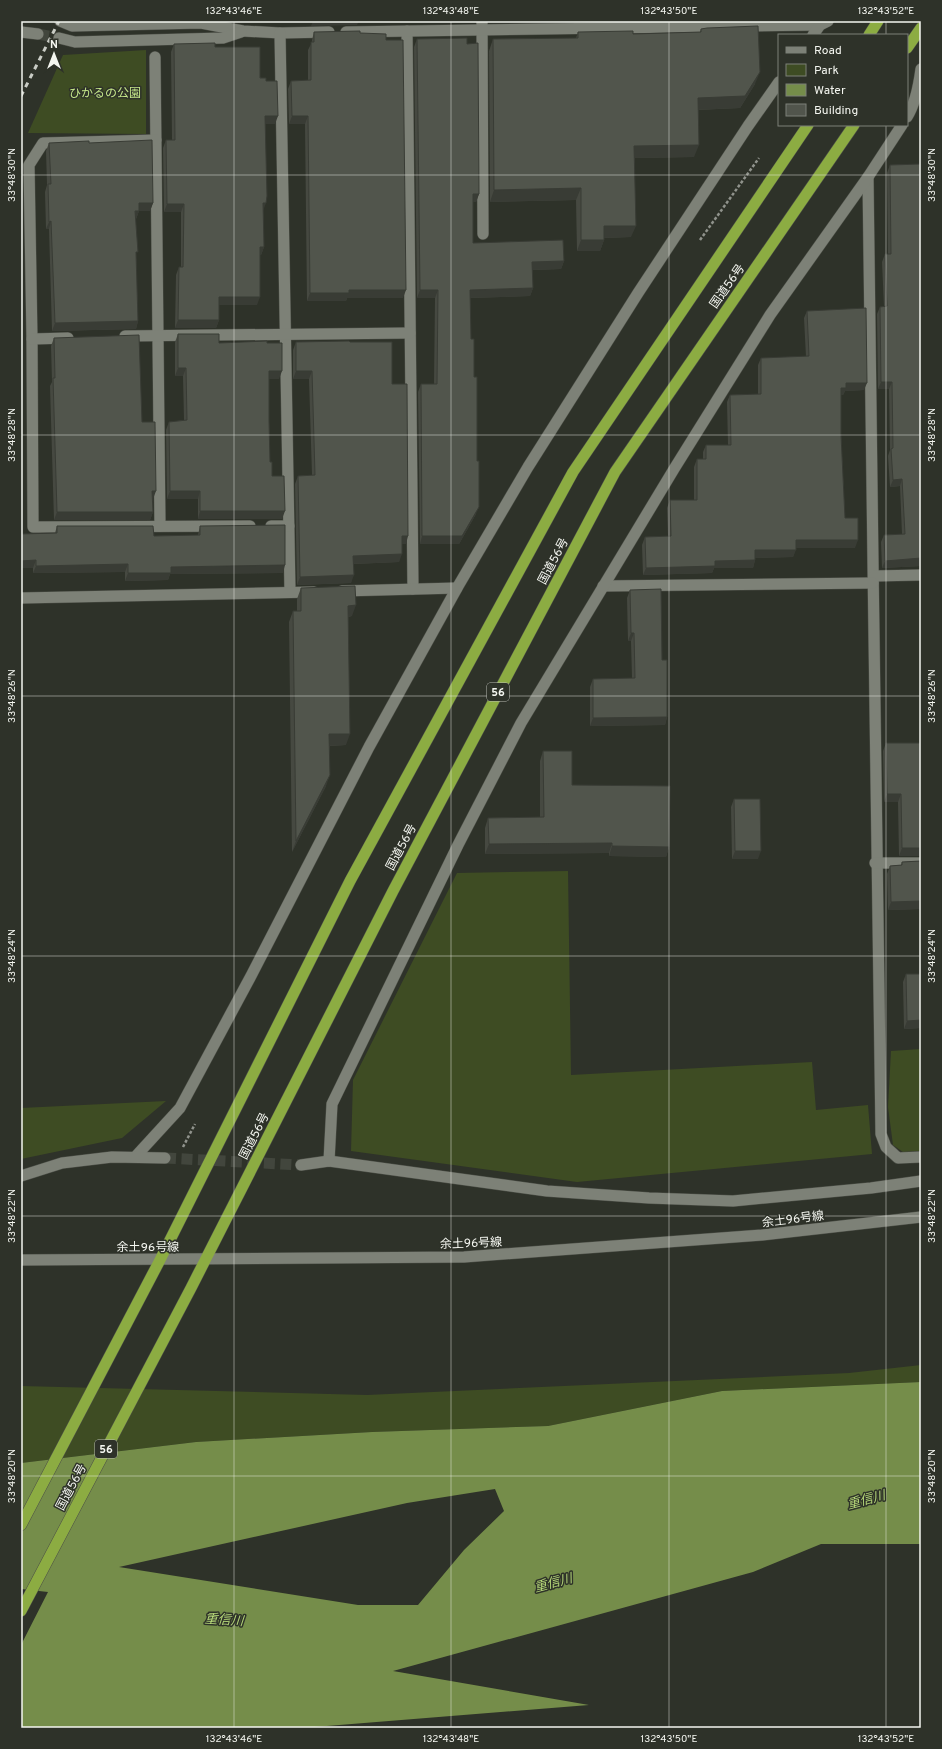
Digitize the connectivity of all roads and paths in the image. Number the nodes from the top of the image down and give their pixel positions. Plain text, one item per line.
1 (60, 21) edge
2 (878, 21) edge
3 (824, 23) edge
4 (611, 24) edge
5 (706, 24) edge
6 (482, 25) edge
7 (381, 26) edge
8 (236, 27) edge
9 (407, 31) junction
10 (921, 31) edge
11 (21, 32) edge
12 (280, 33) junction
13 (38, 34) tunnel mouth
14 (813, 34) edge
15 (870, 34) edge
16 (59, 38) tunnel mouth
17 (908, 47) edge
18 (155, 58) dead end
19 (921, 69) edge
20 (778, 83) edge
21 (908, 115) edge
22 (807, 126) edge
23 (853, 126) edge
24 (901, 126) edge
25 (156, 140) junction
26 (868, 177) junction
27 (484, 234) dead end
28 (410, 333) junction
29 (286, 334) junction
30 (158, 335) junction
31 (80, 337) edge
32 (111, 337) edge
33 (32, 339) junction
34 (160, 526) junction
35 (289, 526) junction
36 (921, 575) edge
37 (874, 579) junction
38 (603, 586) junction
39 (457, 588) junction
40 (413, 589) junction
41 (290, 592) junction
42 (21, 598) edge
43 (875, 863) junction
44 (921, 863) edge
45 (136, 1156) junction
46 (921, 1157) edge
47 (165, 1158) tunnel mouth
48 (329, 1161) junction
49 (301, 1165) tunnel mouth
50 (21, 1176) edge
51 (921, 1181) edge
52 (921, 1217) edge
53 (206, 1259) junction
54 (21, 1260) edge
55 (160, 1260) junction
56 (21, 1525) edge
57 (21, 1611) edge

1 - 8 street
2 - 15 highway
3 - 5 street
3 - 14 street
4 - 5 street
4 - 6 street
6 - 9 street
6 - 27 street
7 - 9 street
7 - 12 street
8 - 12 street
8 - 16 street
9 - 28 street
10 - 17 highway
11 - 13 street
12 - 29 street
18 - 25 street
19 - 21 street
20 - 39 street
22 - 55 highway, 国道56号
23 - 53 highway, 国道56号 / 56
24 - 26 street
25 - 30 street
25 - 33 street
26 - 37 street
26 - 38 street
28 - 29 street
28 - 40 street
29 - 30 street
29 - 35 street
30 - 32 street
30 - 34 street
31 - 33 street
33 - 34 street
34 - 35 street
35 - 41 street
36 - 37 street
37 - 38 street
37 - 43 street
38 - 48 street
39 - 40 street
39 - 45 street
40 - 41 street
41 - 42 street
43 - 44 street
43 - 46 street
45 - 47 street
45 - 50 street
48 - 49 street
48 - 51 street
52 - 53 street, 余土96号線
53 - 55 street, 余土96号線
53 - 57 highway, 国道56号 / 56
54 - 55 street, 余土96号線
55 - 56 highway, 国道56号

